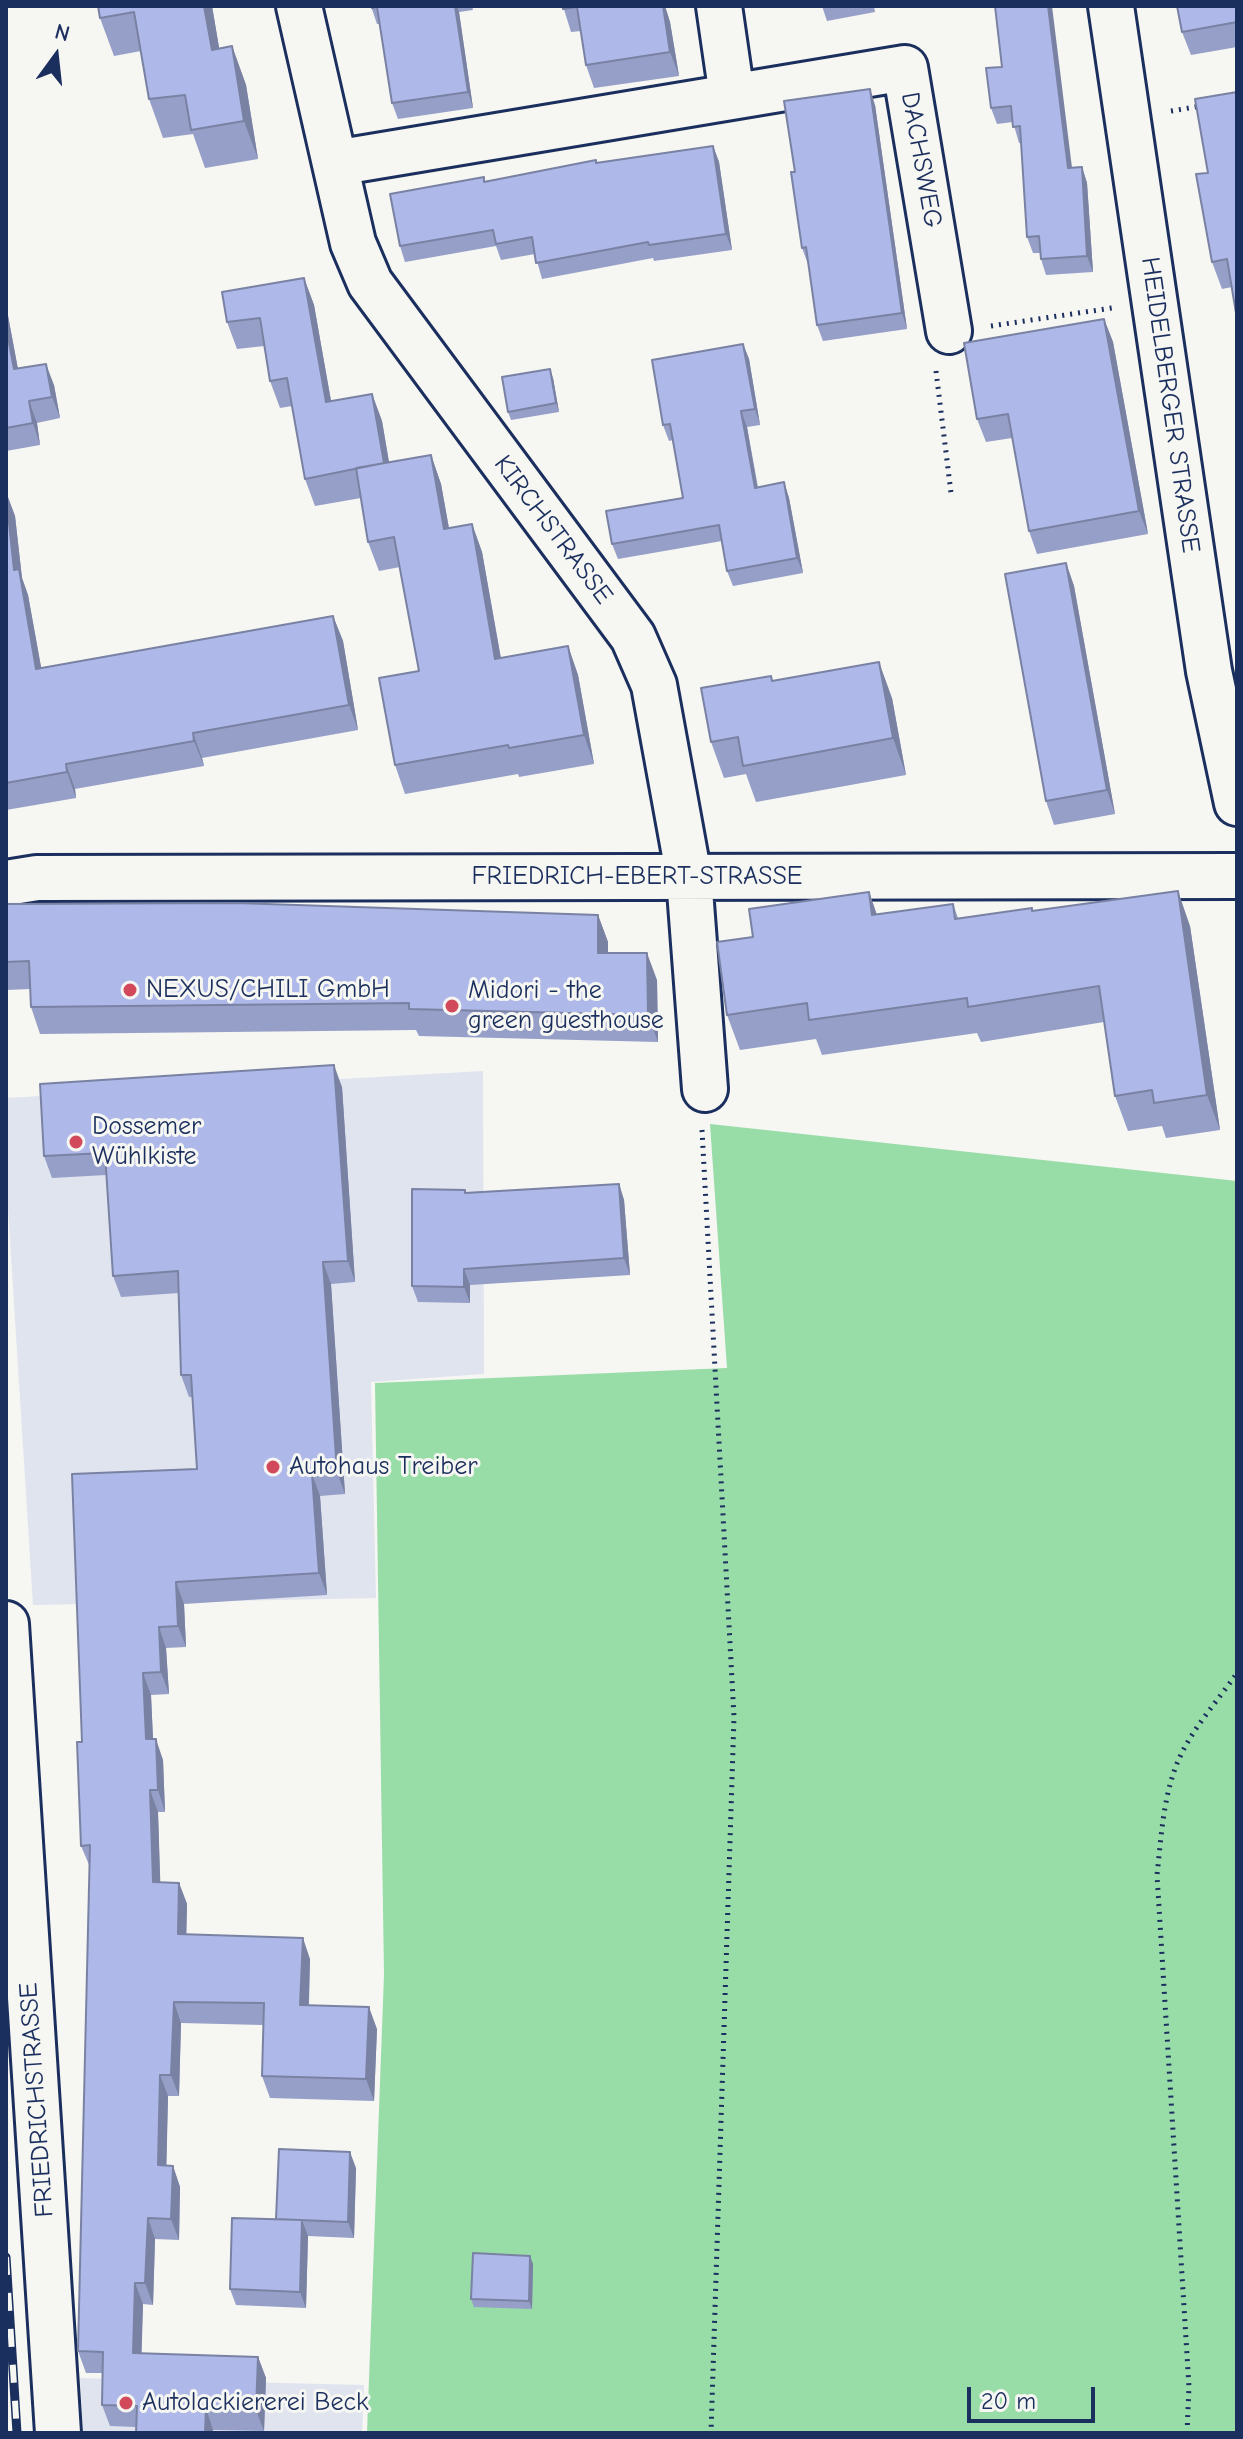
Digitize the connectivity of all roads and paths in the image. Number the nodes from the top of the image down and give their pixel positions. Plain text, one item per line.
1 (299, 6) edge
2 (719, 6) edge
3 (1111, 6) edge
4 (732, 96) junction
5 (1206, 105) edge
6 (1128, 118) junction
7 (335, 163) junction
8 (1074, 315) dead end
9 (949, 331) junction
10 (951, 493) dead end
11 (1237, 803) edge
12 (1237, 876) edge
13 (16, 877) edge
14 (689, 877) junction
15 (705, 1089) joint
16 (6, 1624) edge
17 (1237, 1673) edge
18 (58, 2433) edge
19 (711, 2433) edge
20 (1187, 2433) edge

1 - 7 street, KIRCHSTRASSE
2 - 4 street
3 - 6 street, HEIDELBERGER STRASSE
4 - 7 street, DACHSWEG
4 - 9 street, DACHSWEG
5 - 6 path
6 - 11 street, HEIDELBERGER STRASSE
7 - 14 street, KIRCHSTRASSE
8 - 9 path
9 - 10 path
12 - 14 street, FRIEDRICH-EBERT-STRASSE
13 - 14 street, FRIEDRICH-EBERT-STRASSE
14 - 15 street, KIRCHSTRASSE
15 - 19 path
16 - 18 street, FRIEDRICHSTRASSE
17 - 20 path

